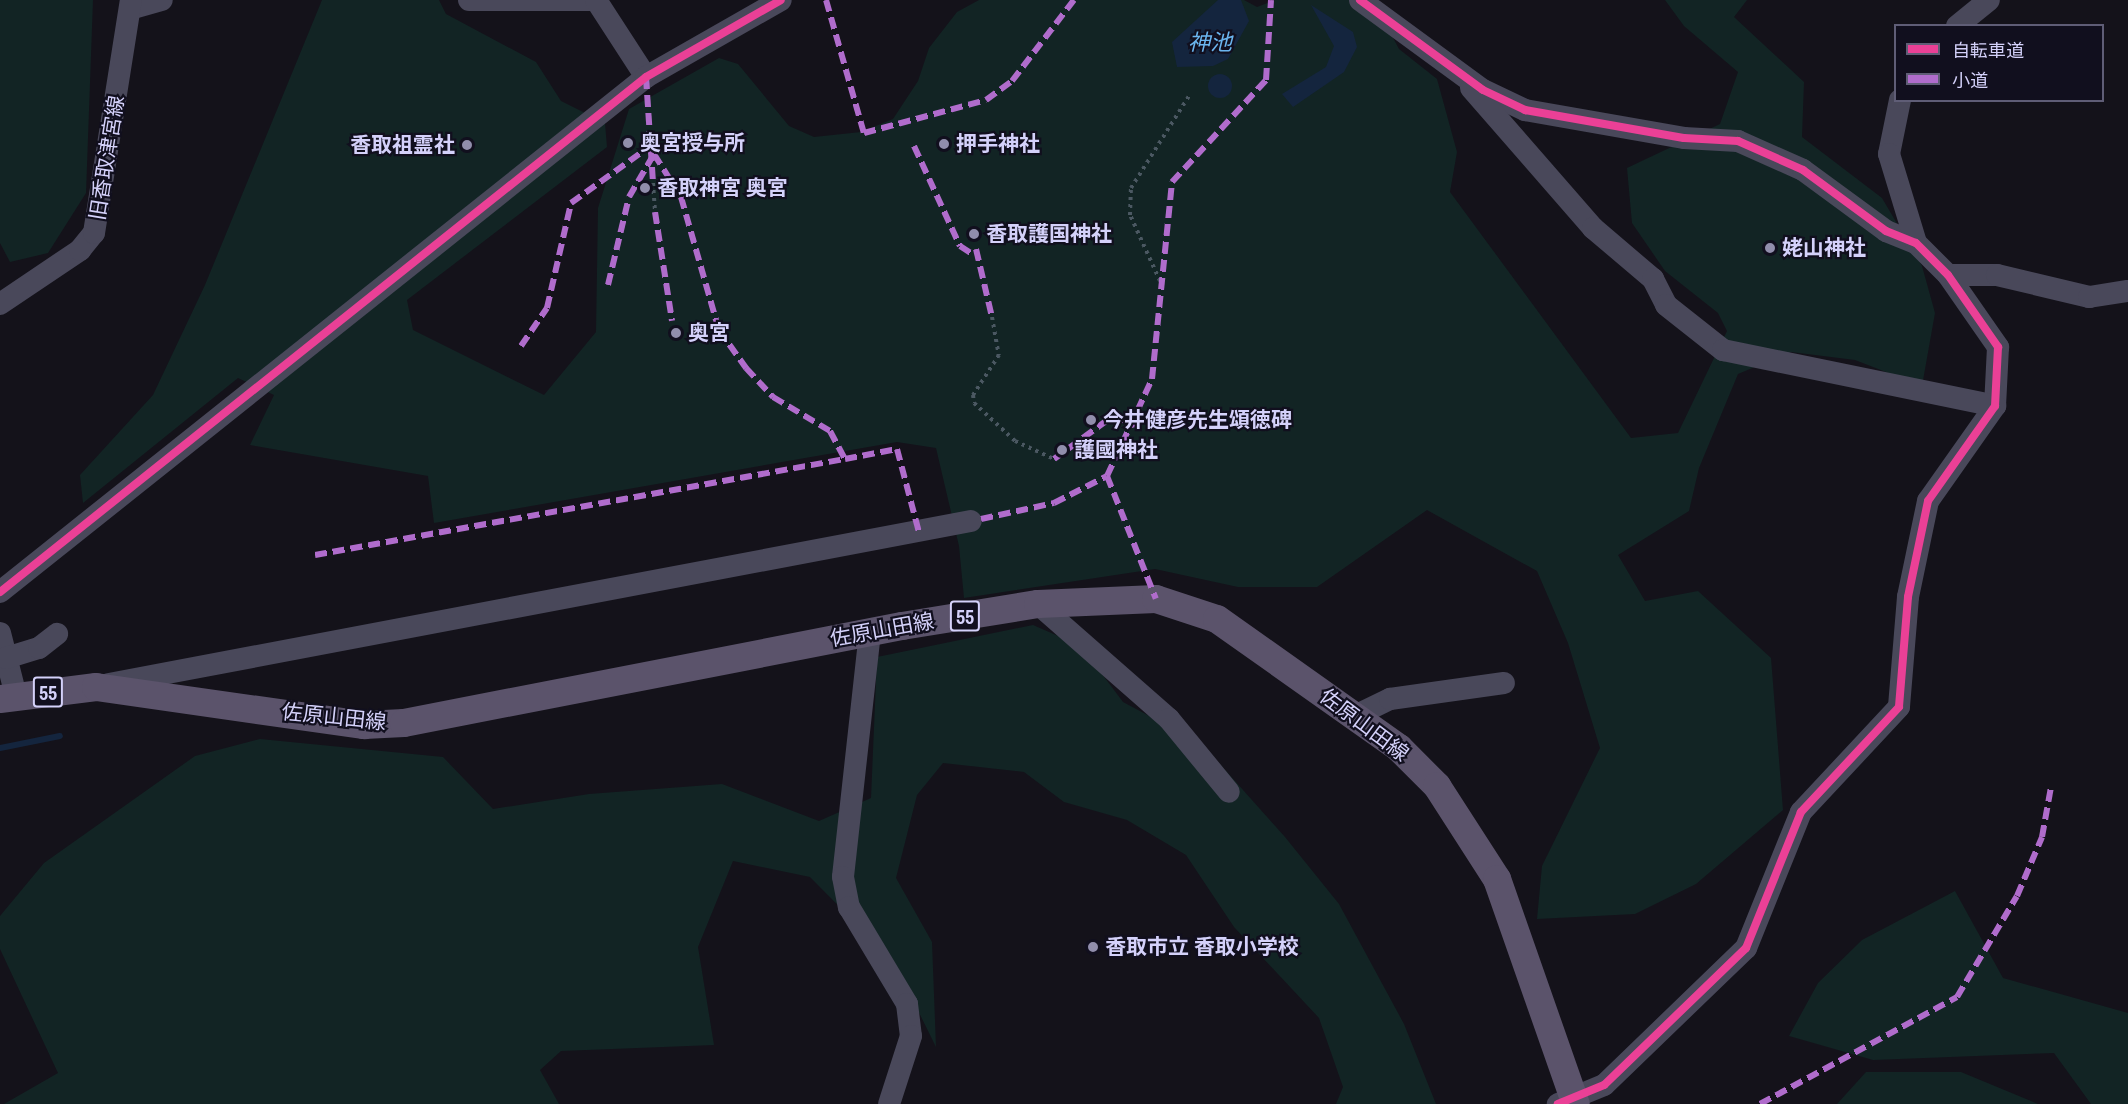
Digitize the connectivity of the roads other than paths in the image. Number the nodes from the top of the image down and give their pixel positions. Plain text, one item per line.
1 (162, 0) edge
2 (469, 0) edge
3 (594, 0) edge
4 (781, 0) edge
5 (1360, 0) edge
6 (1989, 0) edge
7 (130, 5) edge
8 (1959, 24) edge
9 (1454, 69) junction
10 (646, 78) junction
11 (1900, 102) edge
12 (1916, 243) junction
13 (1948, 275) junction
14 (2128, 291) edge
15 (3, 295) edge
16 (1995, 406) junction
17 (971, 521) dead end
18 (0, 592) edge
19 (1038, 604) junction
20 (870, 632) junction
21 (0, 633) edge
22 (57, 634) dead end
23 (6, 658) junction
24 (1504, 683) dead end
25 (96, 687) junction
26 (8, 698) edge
27 (1355, 716) junction
28 (1229, 792) dead end
29 (1569, 1102) edge
30 (889, 1104) edge

1 - 7 street
2 - 3 street
3 - 10 street
4 - 10 street
5 - 9 street
6 - 8 street
7 - 15 street, 旧香取津宮線
9 - 12 street
9 - 16 street
10 - 18 street
11 - 12 street
12 - 13 street
13 - 14 street
13 - 16 street
16 - 29 street
17 - 25 street
19 - 20 main road, 佐原山田線 / 55
19 - 27 main road, 佐原山田線 / 55
19 - 28 street
20 - 25 main road, 佐原山田線 / 55
20 - 30 street
21 - 23 street
22 - 23 street
23 - 26 street
24 - 27 street
25 - 26 main road, 佐原山田線 / 55
27 - 29 main road, 佐原山田線 / 55

